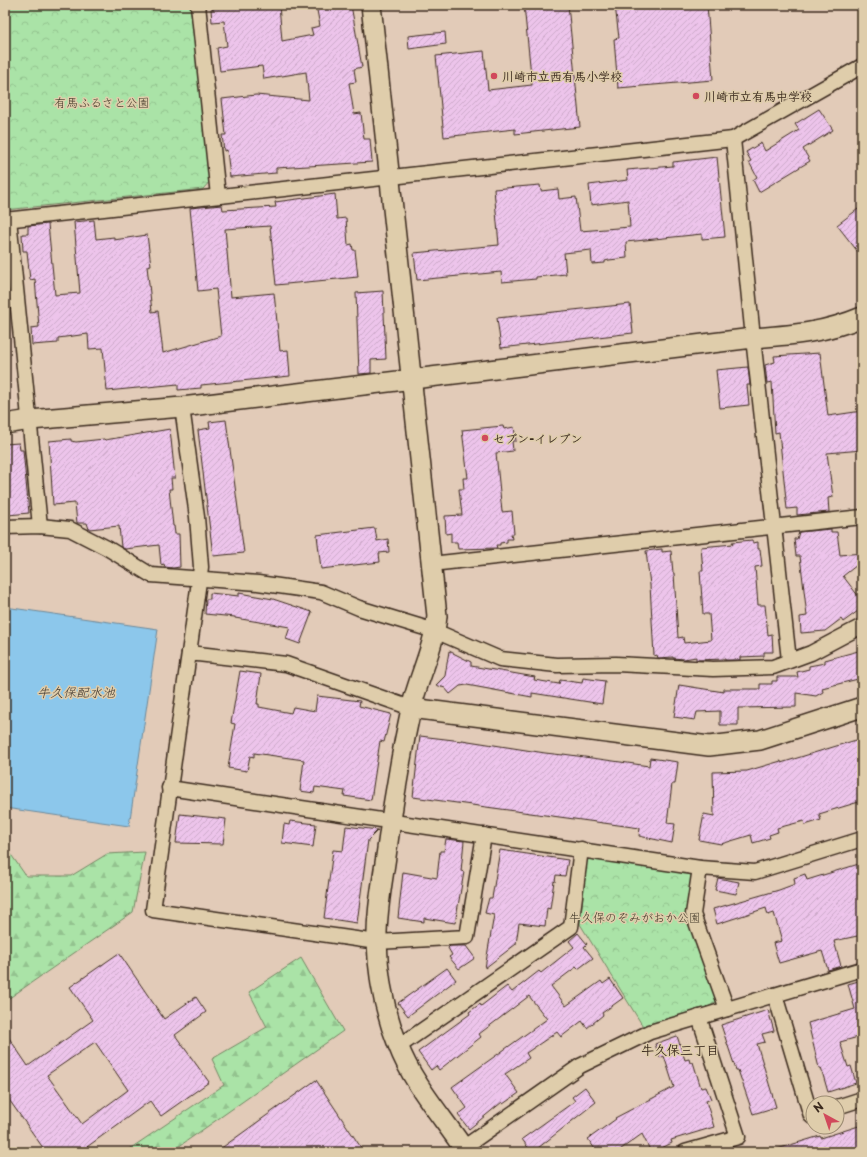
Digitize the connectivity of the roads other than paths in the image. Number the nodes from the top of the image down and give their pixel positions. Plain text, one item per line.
1 (198, 5) edge
2 (371, 5) edge
3 (862, 66) edge
4 (733, 139) junction
5 (390, 177) junction
6 (218, 196) junction
7 (7, 220) edge
8 (862, 317) edge
9 (753, 338) junction
10 (411, 379) junction
11 (182, 407) junction
12 (30, 420) junction
13 (5, 424) edge
14 (862, 517) edge
15 (40, 526) junction
16 (5, 527) edge
17 (774, 527) junction
18 (431, 564) junction
19 (201, 578) junction
20 (862, 626) edge
21 (436, 631) junction
22 (189, 653) junction
23 (789, 660) junction
24 (862, 707) edge
25 (411, 708) junction
26 (170, 788) junction
27 (391, 821) junction
28 (484, 835) junction
29 (862, 839) edge
30 (581, 849) junction
31 (700, 868) junction
32 (377, 942) junction
33 (862, 968) edge
34 (775, 995) junction
35 (727, 1009) junction
36 (699, 1018) junction
37 (398, 1047) junction
38 (805, 1096) edge
39 (862, 1099) edge
40 (845, 1104) edge
41 (465, 1150) edge
42 (685, 1152) edge

1 - 6 street
2 - 5 street
3 - 4 street
4 - 5 street
4 - 9 street
5 - 6 street
5 - 10 street
6 - 7 street
7 - 12 street
8 - 9 street
9 - 10 street
9 - 17 street
10 - 11 street
10 - 18 street
11 - 12 street
11 - 19 street
12 - 13 street
12 - 15 street
14 - 17 street
15 - 16 street
15 - 19 street
17 - 18 street
17 - 23 street
18 - 21 street
19 - 21 street
19 - 22 street
20 - 23 street
21 - 23 street
21 - 25 street
22 - 25 street
22 - 26 street
24 - 25 street
25 - 27 street
26 - 27 street
26 - 32 street
27 - 28 street
27 - 32 street
28 - 30 street
28 - 32 street
29 - 31 street
30 - 31 street
30 - 37 street
31 - 35 street
32 - 37 street
33 - 34 street
34 - 35 street
34 - 38 street
35 - 36 street
36 - 41 street
36 - 42 street
37 - 41 street
39 - 40 street

